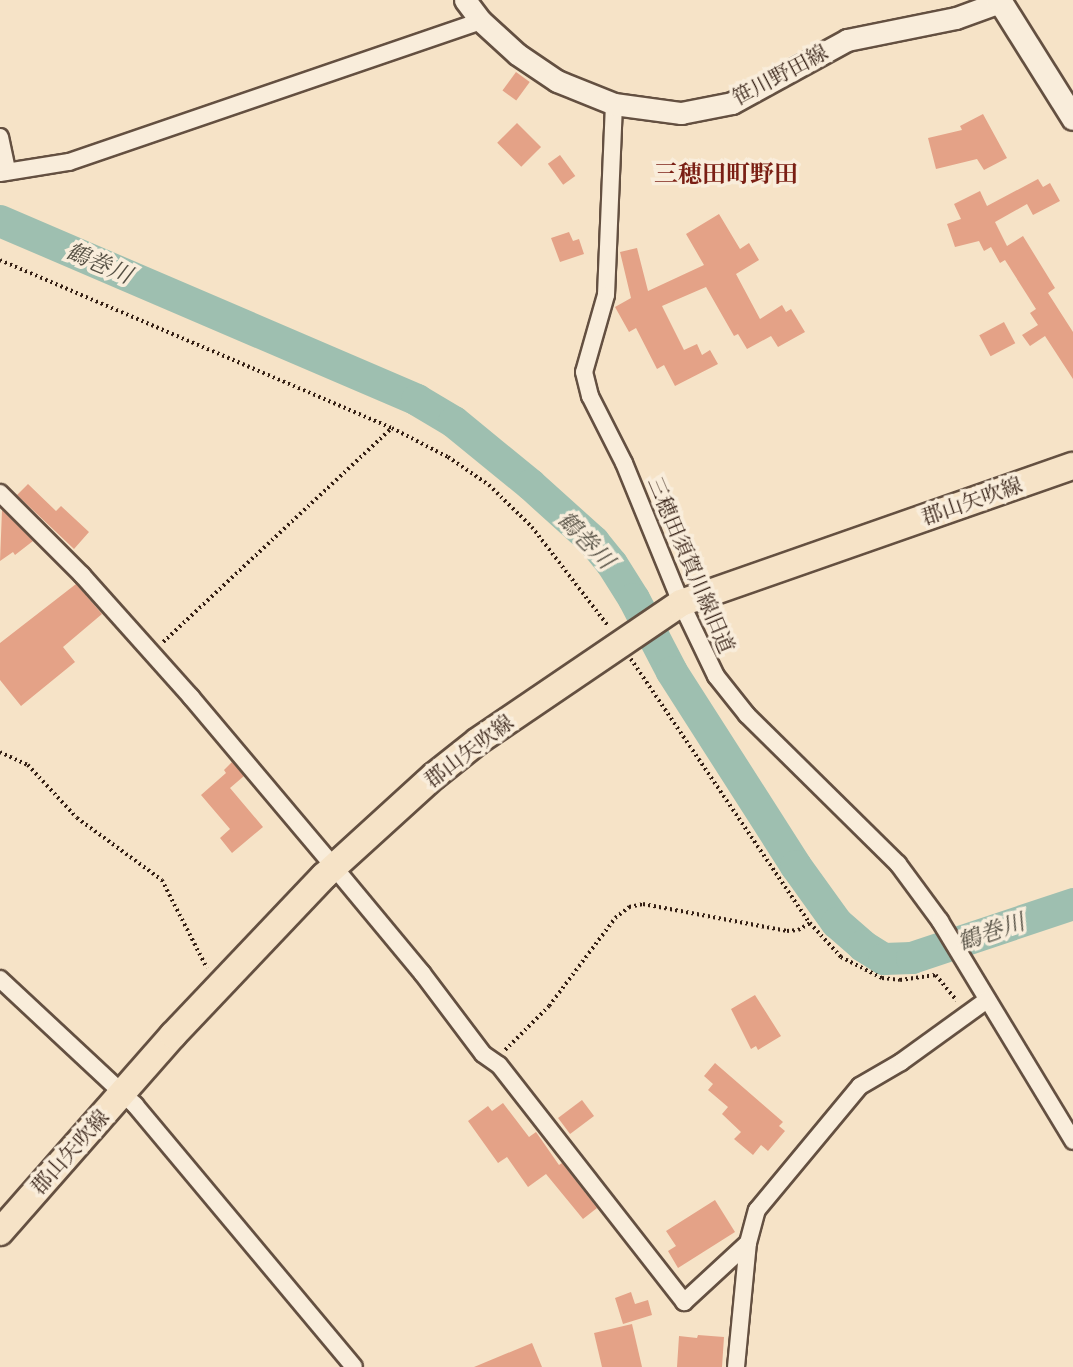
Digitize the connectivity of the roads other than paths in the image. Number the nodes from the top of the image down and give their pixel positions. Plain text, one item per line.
1 (465, 0) edge
2 (1000, 1) edge
3 (481, 21) junction
4 (614, 104) junction
5 (1073, 118) edge
6 (0, 137) edge
7 (3, 172) edge
8 (1073, 466) edge
9 (0, 492) edge
10 (681, 603) junction
11 (334, 867) junction
12 (0, 979) edge
13 (986, 1000) junction
14 (123, 1094) junction
15 (1073, 1141) edge
16 (0, 1232) edge
17 (748, 1243) junction
18 (354, 1367) edge
19 (736, 1367) edge

1 - 3 street, 笹川野田線
2 - 4 street, 笹川野田線
2 - 5 main road
3 - 4 street, 笹川野田線
3 - 7 street
4 - 10 street, 三穂田須賀川線旧道
6 - 7 street
8 - 10 main road, 郡山矢吹線
9 - 11 street
10 - 11 main road, 郡山矢吹線
10 - 13 street, 三穂田須賀川線旧道
11 - 14 main road, 郡山矢吹線
11 - 17 street
12 - 14 street
13 - 15 street, 三穂田須賀川線旧道
13 - 17 street
14 - 16 main road, 郡山矢吹線
14 - 18 street
17 - 19 street

